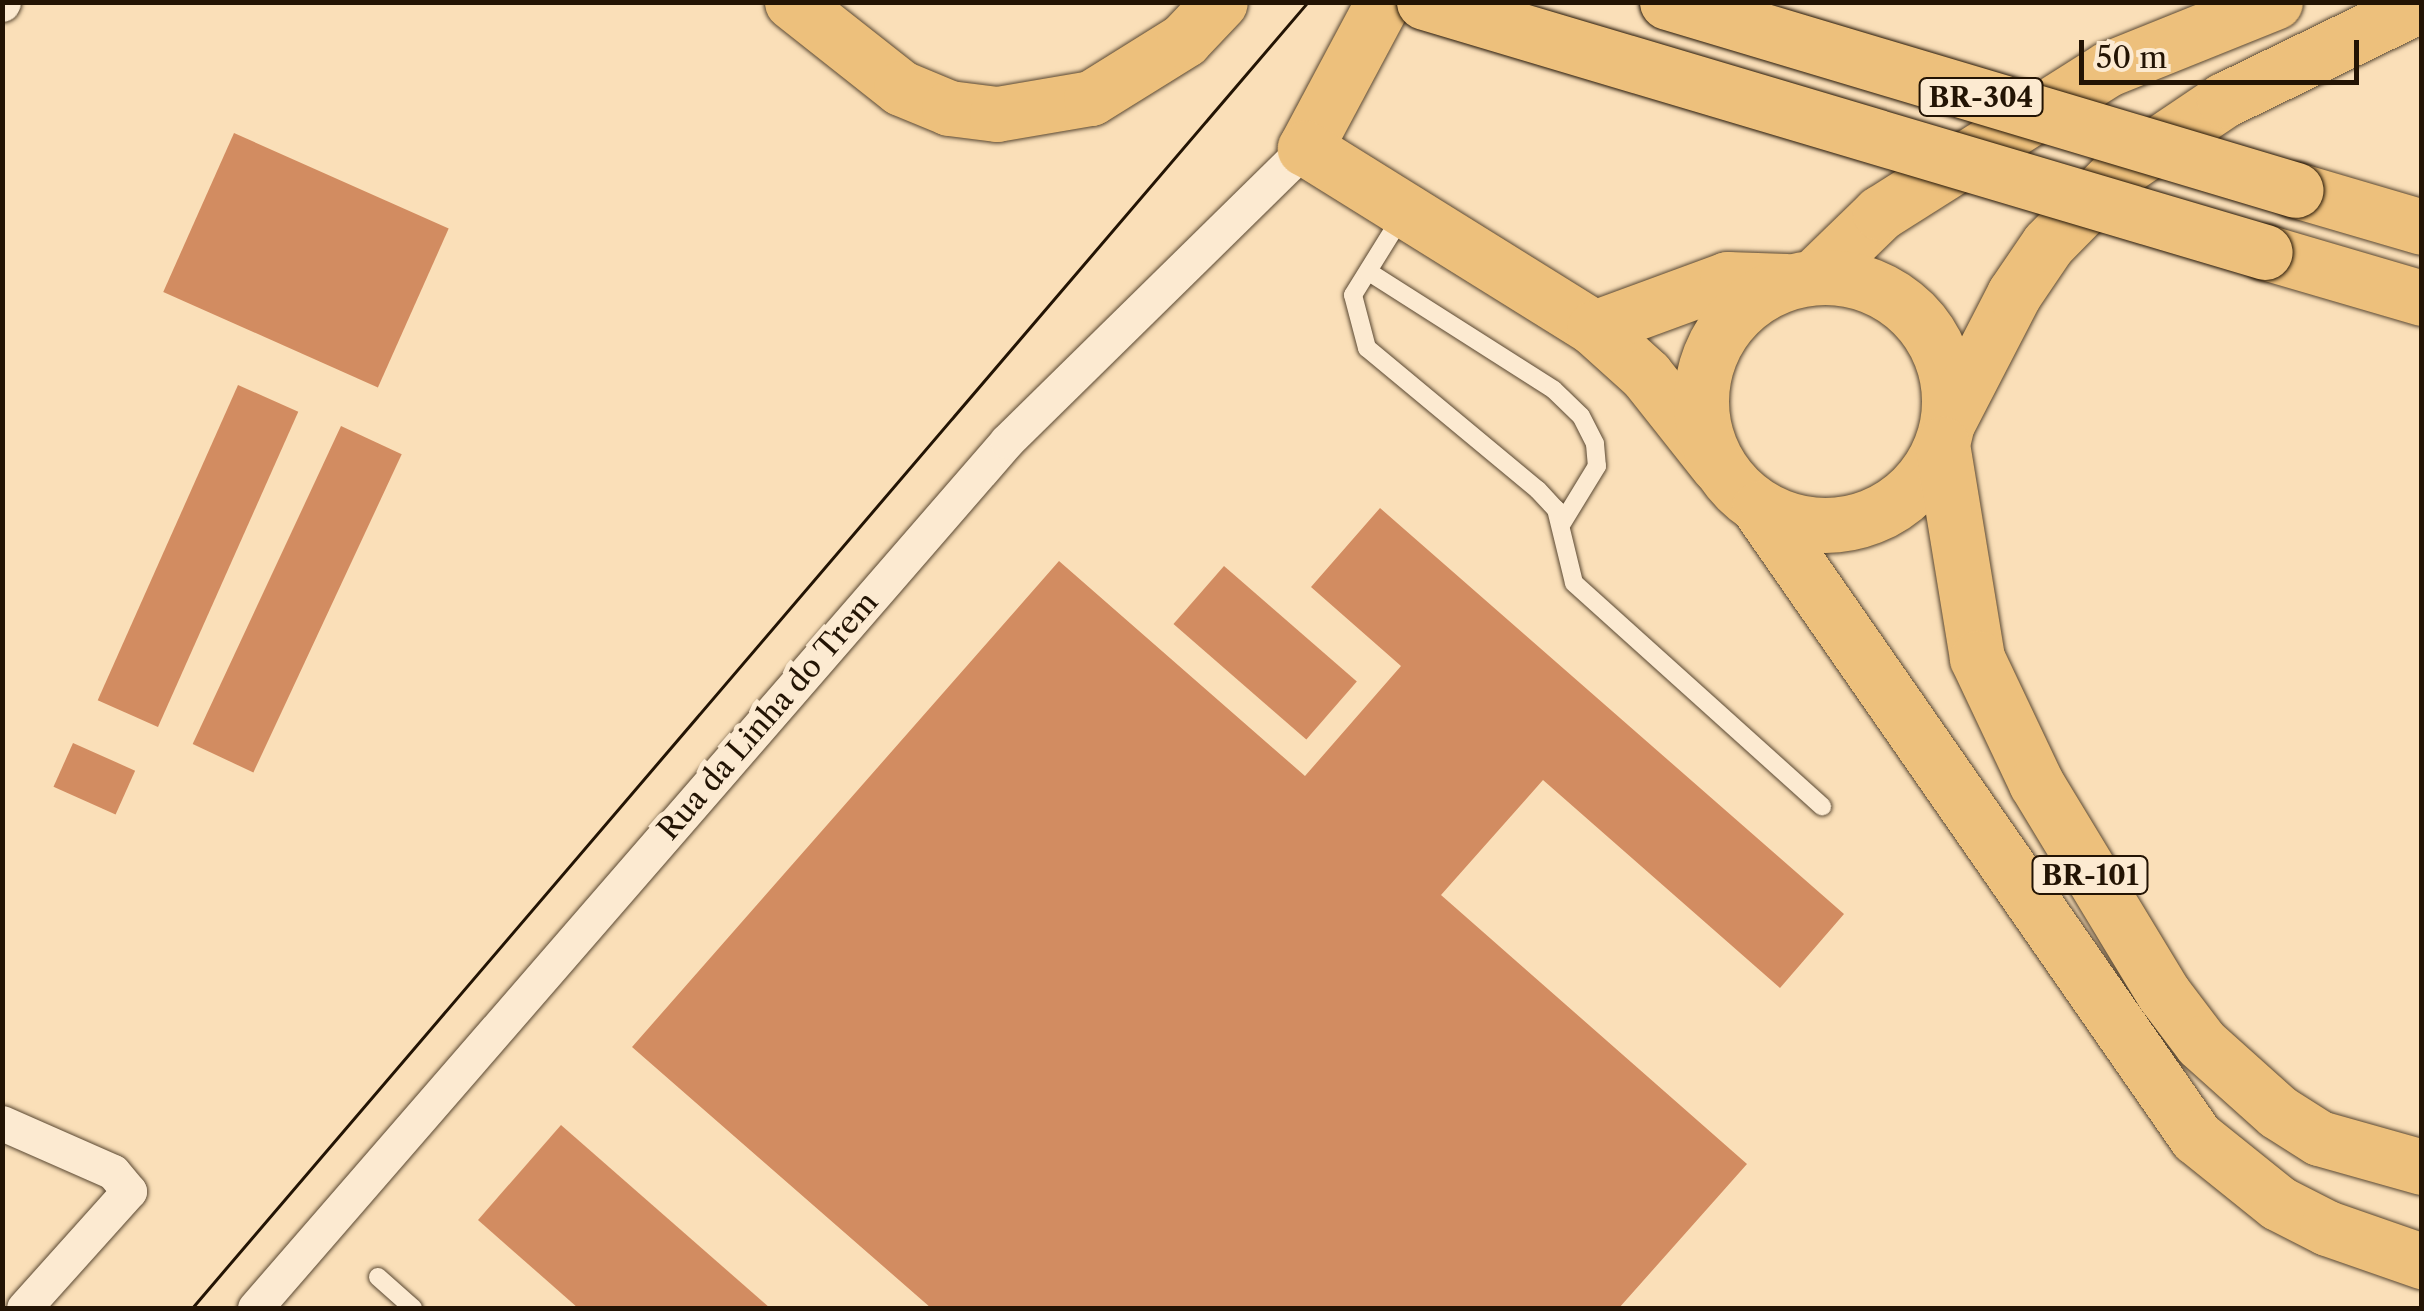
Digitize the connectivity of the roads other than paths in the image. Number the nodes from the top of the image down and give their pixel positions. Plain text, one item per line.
1 (792, 2) edge
2 (1220, 2) edge
3 (1384, 2) edge
4 (1424, 2) edge
5 (1667, 2) edge
6 (2275, 2) edge
7 (2422, 4) edge
8 (1305, 148) junction
9 (1407, 206) junction
10 (2422, 227) edge
11 (1369, 272) junction
12 (1801, 278) junction
13 (2422, 298) edge
14 (1594, 328) junction
15 (1946, 432) junction
16 (1718, 466) junction
17 (1759, 508) junction
18 (1561, 524) junction
19 (1822, 806) dead end
20 (2, 1123) edge
21 (2422, 1167) edge
22 (2422, 1260) edge
23 (378, 1278) dead end
24 (24, 1308) edge
25 (255, 1308) edge
26 (413, 1308) edge

1 - 2 main road
3 - 8 main road
4 - 13 main road, bridge
5 - 10 main road, BR-304, bridge
6 - 12 main road
7 - 15 main road
8 - 9 main road
8 - 25 street, Rua da Linha do Trem
9 - 11 lane
9 - 14 main road
11 - 18 lane
11 - 18 lane
12 - 14 main road
12 - 15 main road
12 - 16 main road
14 - 16 main road
15 - 17 main road
15 - 21 main road, BR-101
16 - 17 main road
17 - 22 main road
18 - 19 lane
20 - 24 street
23 - 26 lane

